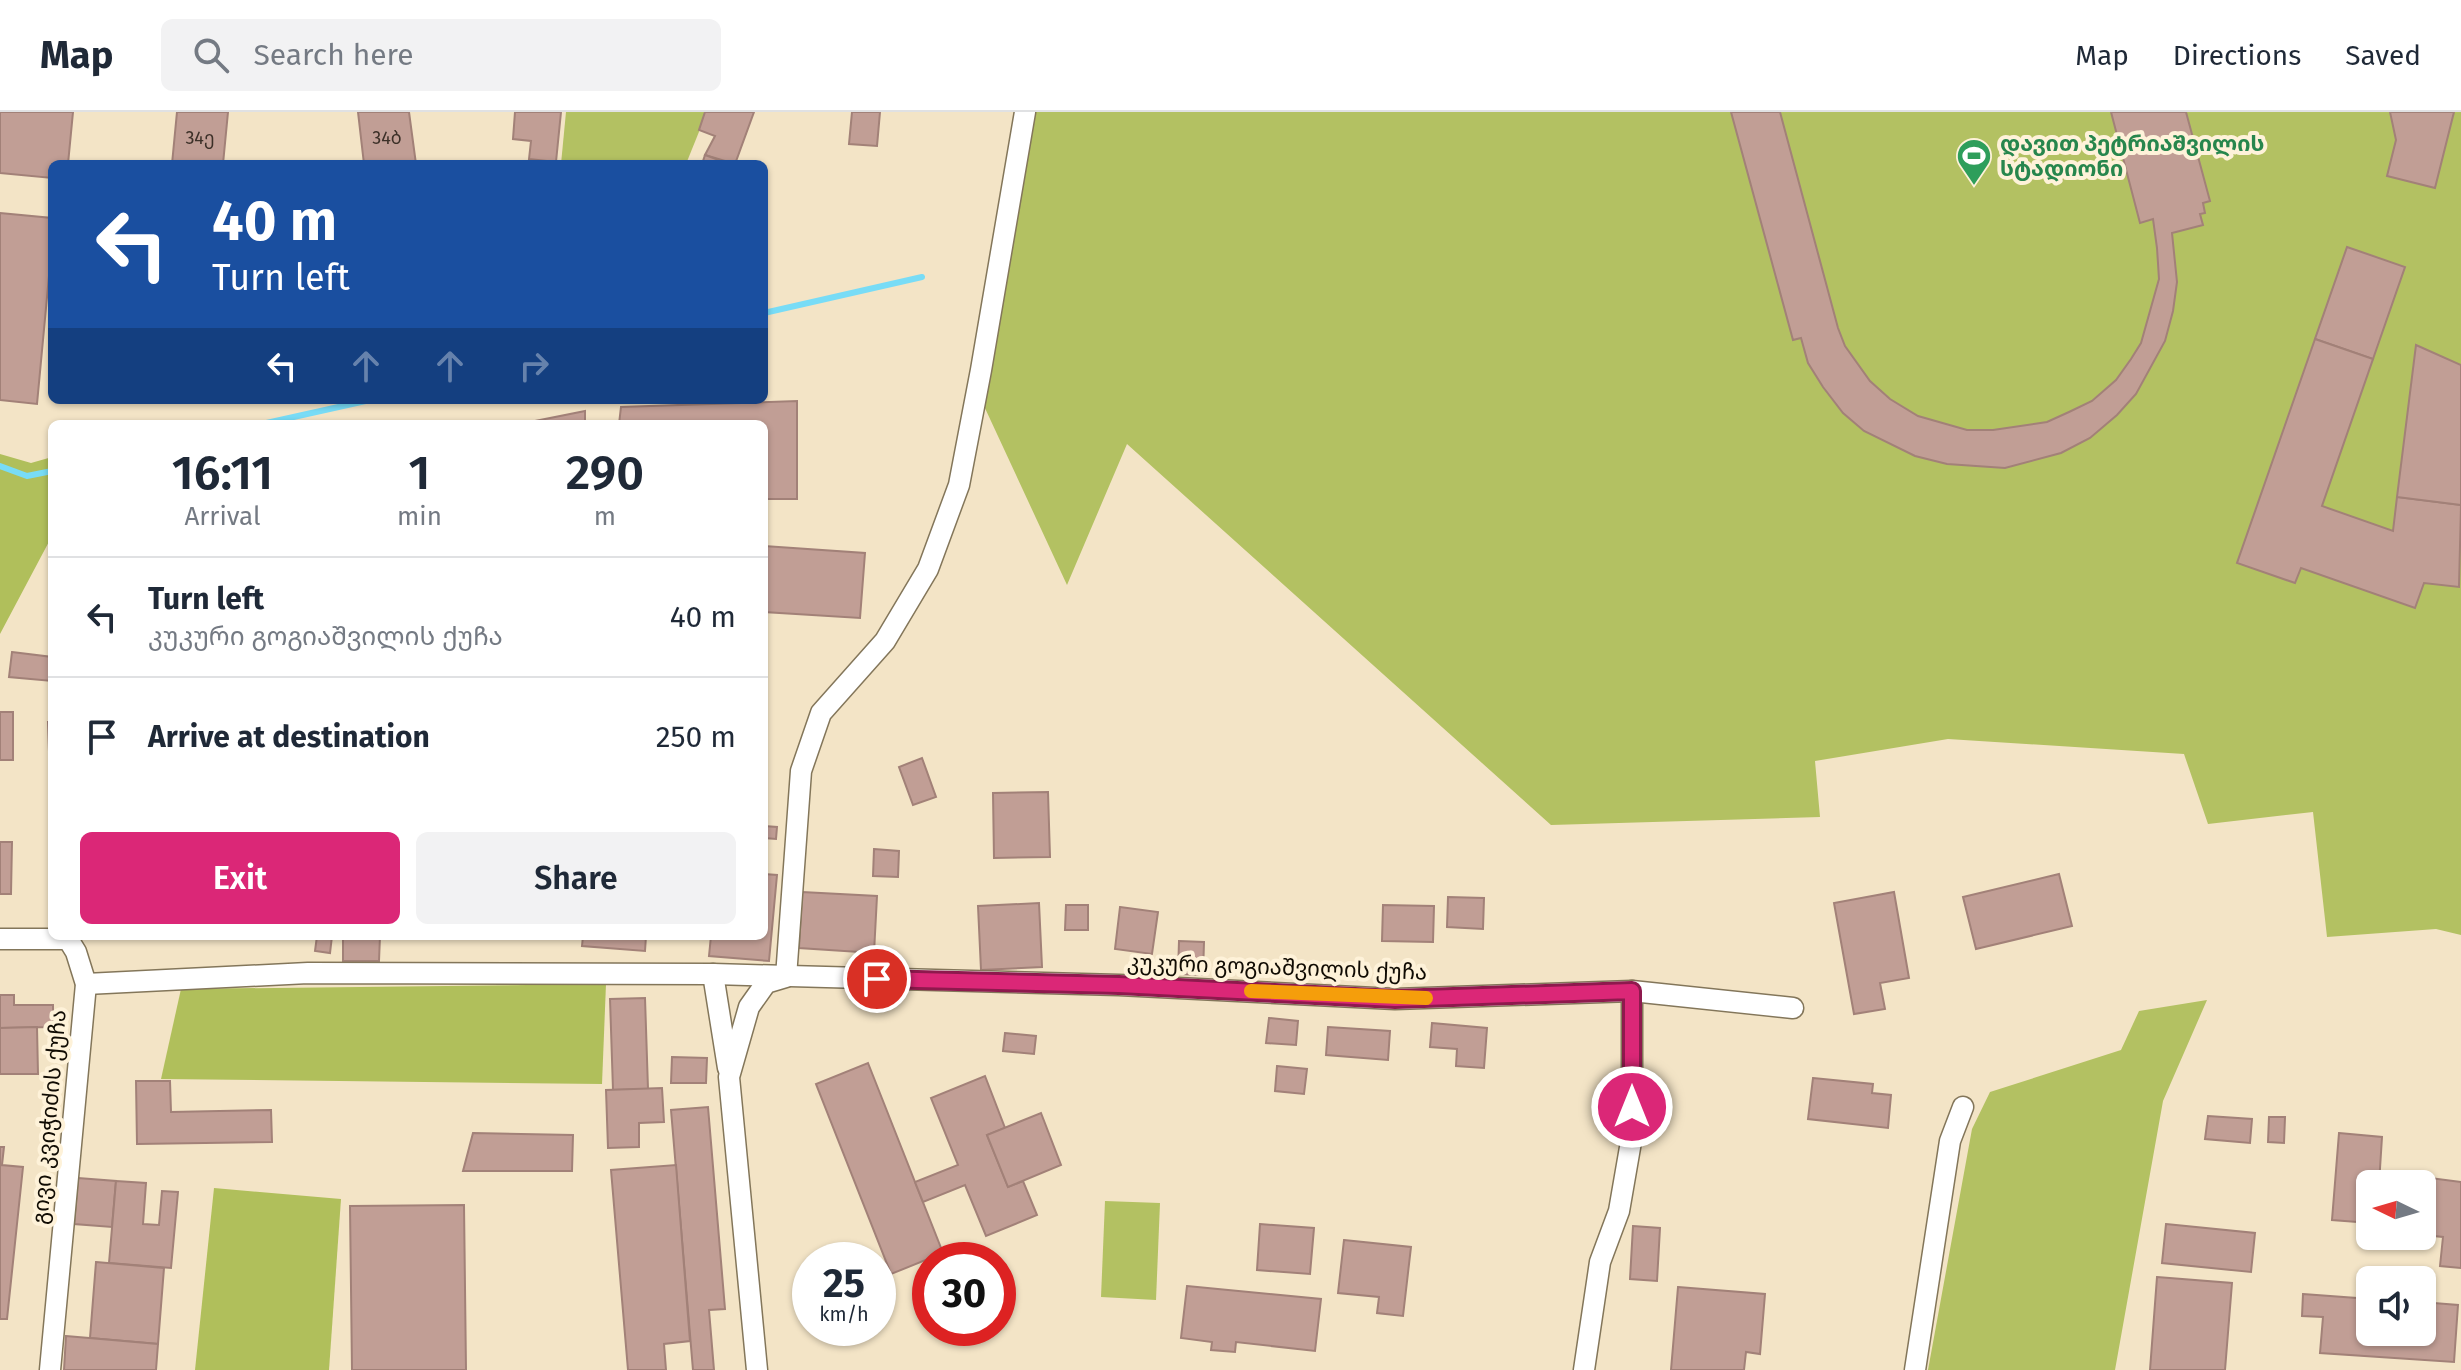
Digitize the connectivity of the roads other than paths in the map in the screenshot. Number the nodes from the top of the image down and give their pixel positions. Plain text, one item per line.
1 (1025, 112) edge
2 (0, 939) edge
3 (48, 939) edge
4 (69, 940) edge
5 (713, 974) junction
6 (786, 977) junction
7 (86, 984) junction
8 (1632, 991) junction
9 (1793, 1008) dead end
10 (729, 1077) junction
11 (1963, 1107) dead end
12 (50, 1370) edge
13 (757, 1370) edge
14 (1584, 1370) edge
15 (1915, 1370) edge

1 - 6 street
2 - 3 street, გივი კვიჭიძის ქუჩა
4 - 7 street, გივი კვიჭიძის ქუჩა
5 - 6 street, კუკური გოგიაშვილის ქუჩა
5 - 7 street, კუკური გოგიაშვილის ქუჩა
5 - 10 street
6 - 8 street, კუკური გოგიაშვილის ქუჩა
6 - 10 street
7 - 12 street, გივი კვიჭიძის ქუჩა
8 - 9 street, კუკური გოგიაშვილის ქუჩა
8 - 14 street
10 - 13 street
11 - 15 street

